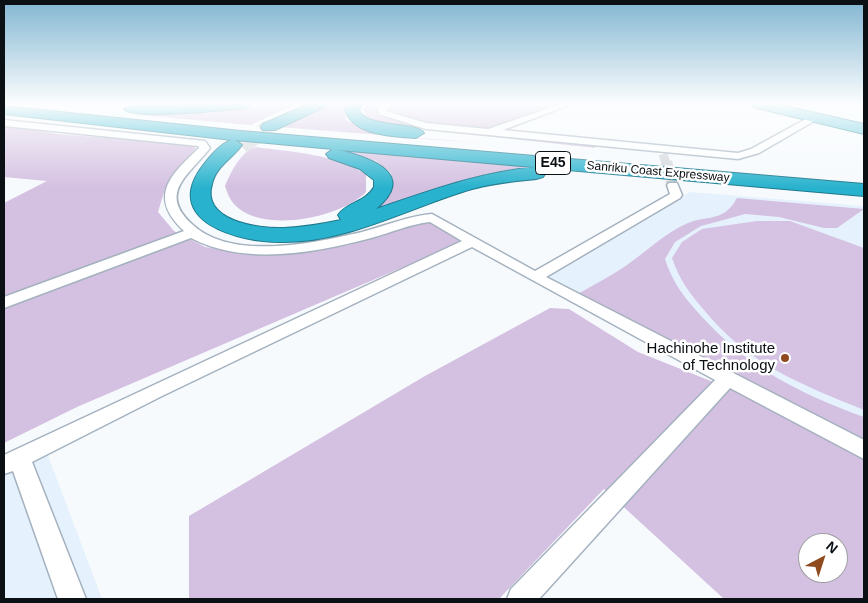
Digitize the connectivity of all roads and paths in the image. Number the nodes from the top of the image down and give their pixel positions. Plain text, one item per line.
1 (89, 132) edge
2 (178, 132) edge
3 (215, 132) edge
4 (227, 132) edge
5 (254, 132) tunnel mouth
6 (255, 132) tunnel mouth
7 (405, 132) edge
8 (489, 132) edge
9 (789, 132) edge
10 (249, 135) junction
11 (245, 140) tunnel mouth
12 (245, 140) tunnel mouth
13 (245, 140) tunnel mouth
14 (245, 140) tunnel mouth
15 (864, 181) edge
16 (673, 186) dead end
17 (864, 190) edge
18 (192, 234) junction
19 (473, 241) junction
20 (535, 276) junction
21 (4, 303) edge
22 (728, 378) junction
23 (864, 450) edge
24 (12, 461) edge
25 (72, 599) edge
26 (521, 599) edge

1 - 18 street
2 - 14 highway
3 - 10 highway, Sanriku Coast Expressway / E45
4 - 10 highway, Sanriku Coast Expressway / E45
5 - 10 highway
6 - 10 highway
7 - 15 highway
8 - 9 street
10 - 11 highway
10 - 15 highway, Sanriku Coast Expressway / E45
10 - 17 highway, Sanriku Coast Expressway / E45
10 - 17 highway
12 - 13 highway
16 - 20 street
18 - 19 street
18 - 21 street
19 - 20 street
19 - 24 street
20 - 22 street
22 - 23 street
22 - 26 street
24 - 25 street

